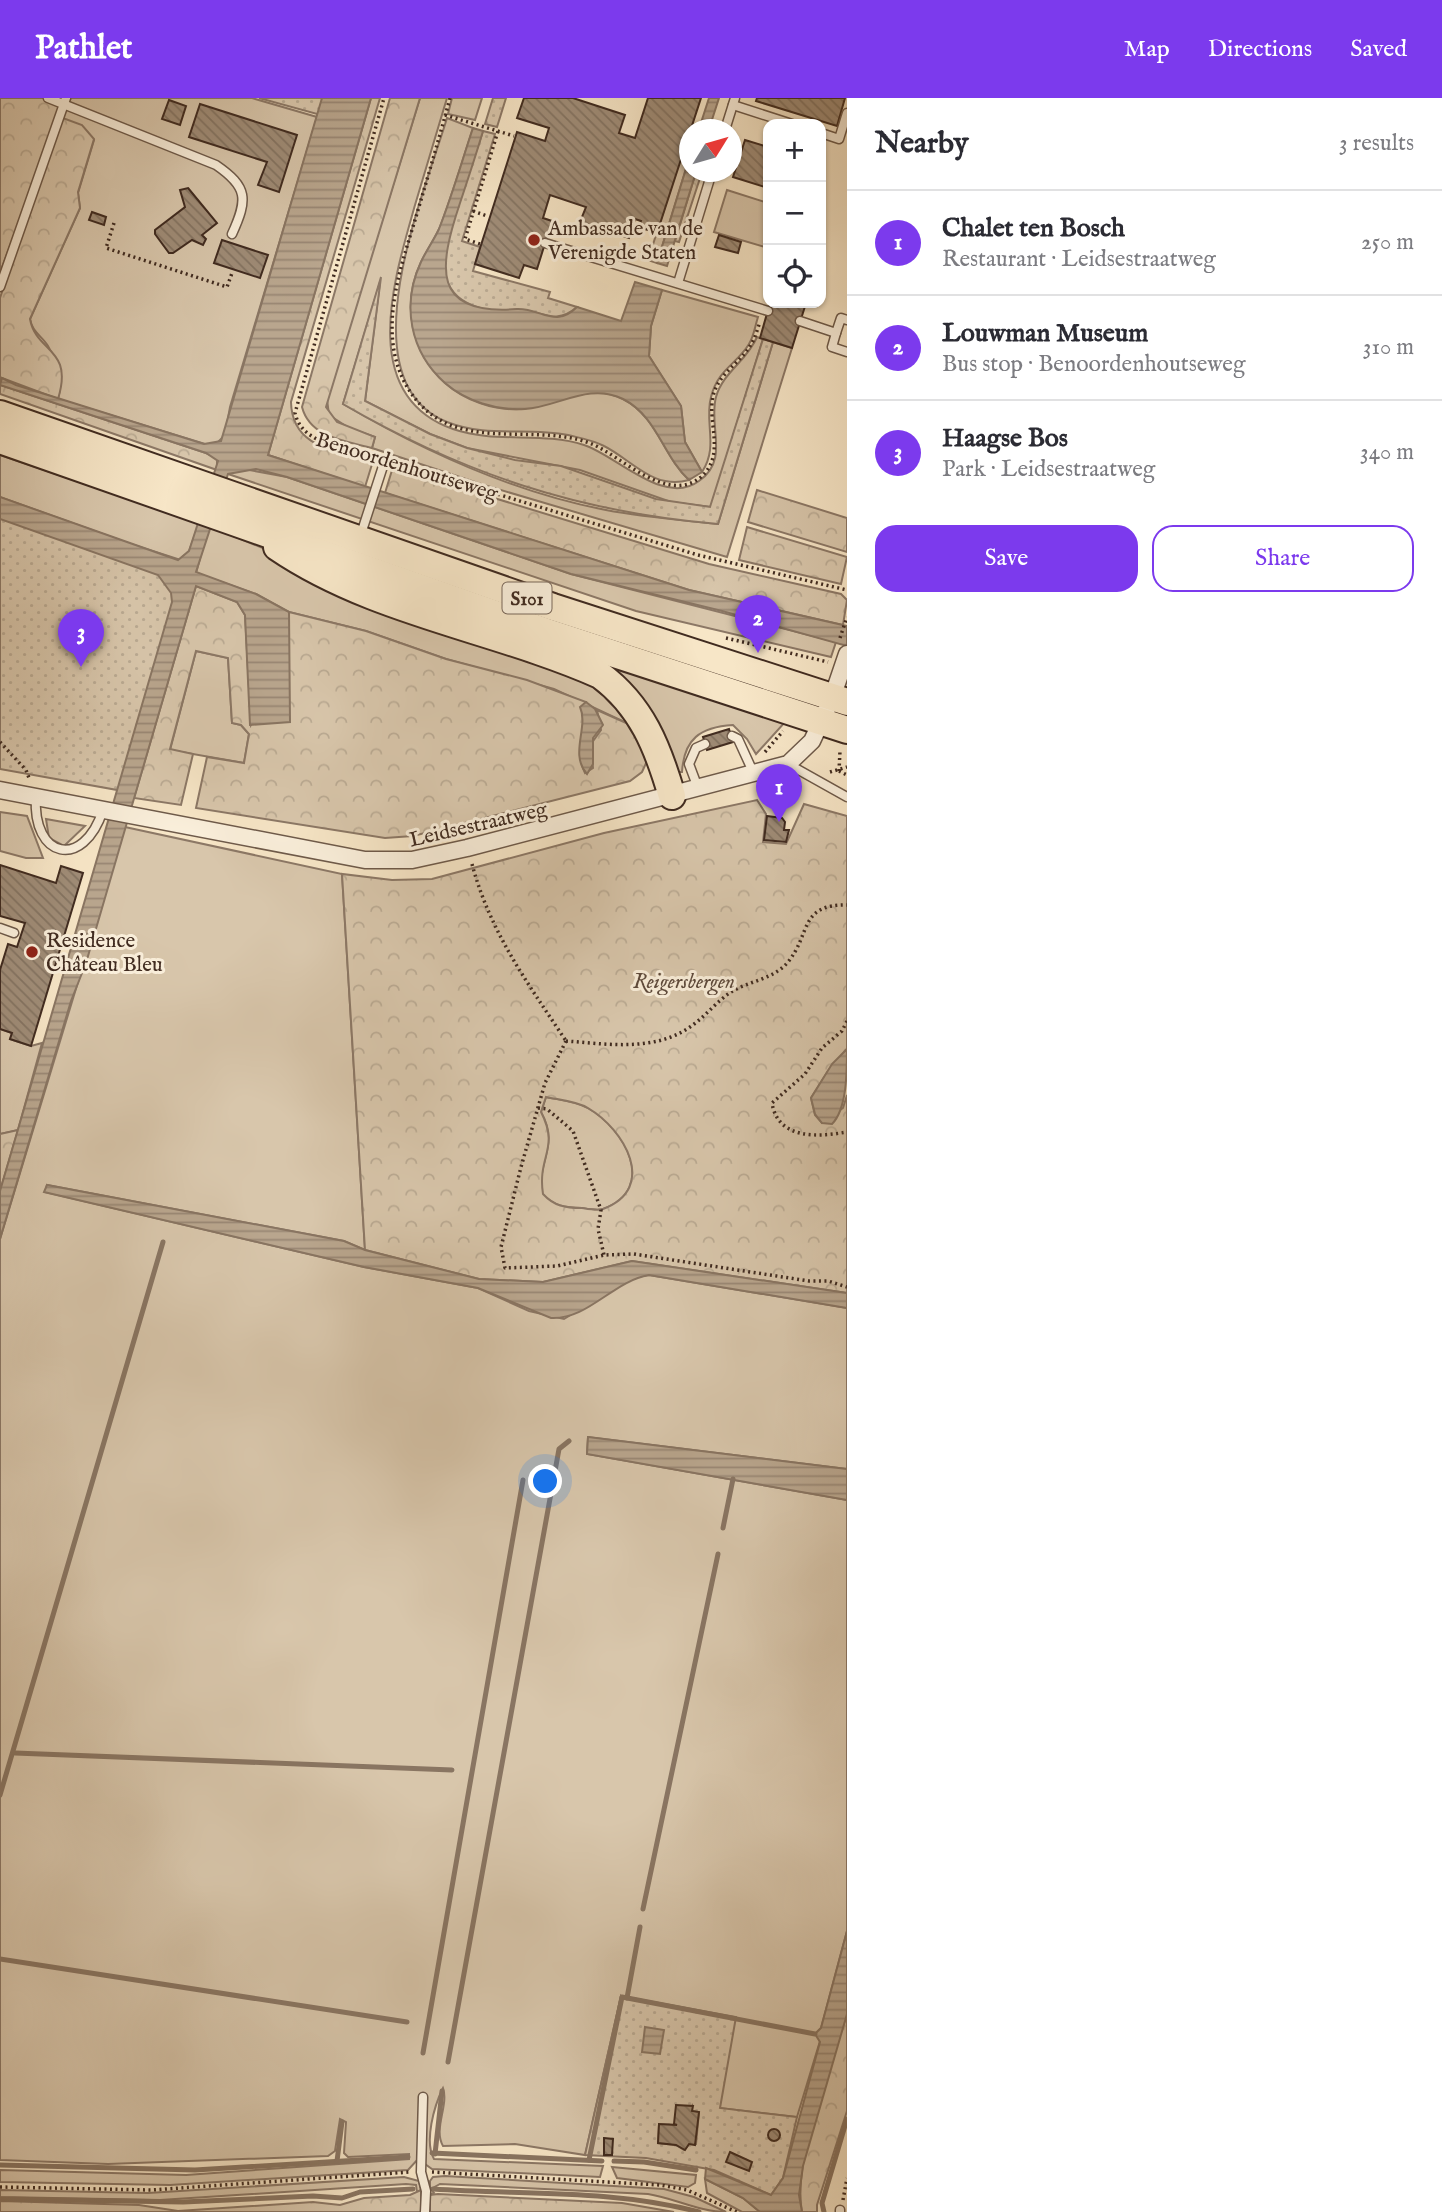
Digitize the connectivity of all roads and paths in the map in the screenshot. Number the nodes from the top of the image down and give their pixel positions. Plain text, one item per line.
1 (48, 98) edge
2 (384, 98) edge
3 (450, 98) edge
4 (65, 101) edge
5 (734, 102) edge
6 (847, 113) edge
7 (445, 115) junction
8 (729, 119) edge
9 (779, 119) edge
10 (498, 131) junction
11 (826, 135) edge
12 (514, 136) dead end
13 (709, 182) edge
14 (473, 211) junction
15 (487, 216) dead end
16 (114, 223) dead end
17 (232, 233) dead end
18 (545, 243) dead end
19 (480, 244) dead end
20 (232, 273) dead end
21 (677, 283) junction
22 (0, 287) edge
23 (766, 310) joint
24 (847, 320) edge
25 (800, 321) dead end
26 (836, 333) junction
27 (847, 352) edge
28 (0, 414) edge
29 (0, 440) edge
30 (385, 460) junction
31 (218, 504) junction
32 (363, 527) junction
33 (847, 590) edge
34 (847, 619) edge
35 (843, 649) edge
36 (834, 707) edge
37 (847, 730) edge
38 (732, 736) dead end
39 (0, 742) edge
40 (705, 744) dead end
41 (788, 764) junction
42 (847, 767) edge
43 (754, 774) junction
44 (847, 775) edge
45 (698, 789) junction
46 (0, 790) edge
47 (672, 796) junction
48 (36, 797) junction
49 (847, 797) edge
50 (103, 810) junction
51 (467, 848) junction
52 (847, 905) edge
53 (0, 928) edge
54 (14, 933) dead end
55 (847, 1021) edge
56 (566, 1041) junction
57 (538, 1108) junction
58 (847, 1132) edge
59 (604, 1255) junction
60 (847, 1287) edge
61 (423, 2097) dead end
62 (421, 2172) junction
63 (847, 2178) edge
64 (0, 2187) edge
65 (840, 2211) edge
66 (425, 2212) edge
67 (737, 2212) edge

1 - 4 lane
2 - 30 path, Benoordenhoutseweg
3 - 7 path
4 - 17 lane
4 - 22 lane
5 - 8 lane
5 - 9 lane
6 - 11 lane
7 - 10 path
7 - 23 path
10 - 12 path
10 - 14 path
13 - 21 lane
14 - 15 path
14 - 19 path
16 - 20 path
18 - 21 lane
21 - 23 lane
24 - 26 lane
25 - 26 lane
26 - 27 lane
28 - 31 main road, S101
29 - 31 main road, S101
30 - 32 lane
30 - 33 path, Benoordenhoutseweg
31 - 32 main road, S101
31 - 36 main road, S101
31 - 47 main road
32 - 36 main road, S101
34 - 35 path
35 - 36 street, Leidsestraatweg
36 - 37 main road, S101
36 - 41 street, Leidsestraatweg
38 - 43 lane
39 - 48 path
40 - 45 lane
41 - 43 street, Leidsestraatweg
41 - 49 lane
42 - 44 path
43 - 45 street, Leidsestraatweg
45 - 47 street, Leidsestraatweg
46 - 48 street, Leidsestraatweg
47 - 51 street, Leidsestraatweg
48 - 50 street, Leidsestraatweg
48 - 50 lane
50 - 51 street, Leidsestraatweg
51 - 56 path
52 - 56 path
53 - 54 lane
55 - 58 path
56 - 57 path
57 - 59 path
57 - 59 path
59 - 60 path
61 - 62 lane
62 - 64 path
62 - 66 lane
62 - 67 path
63 - 65 path

